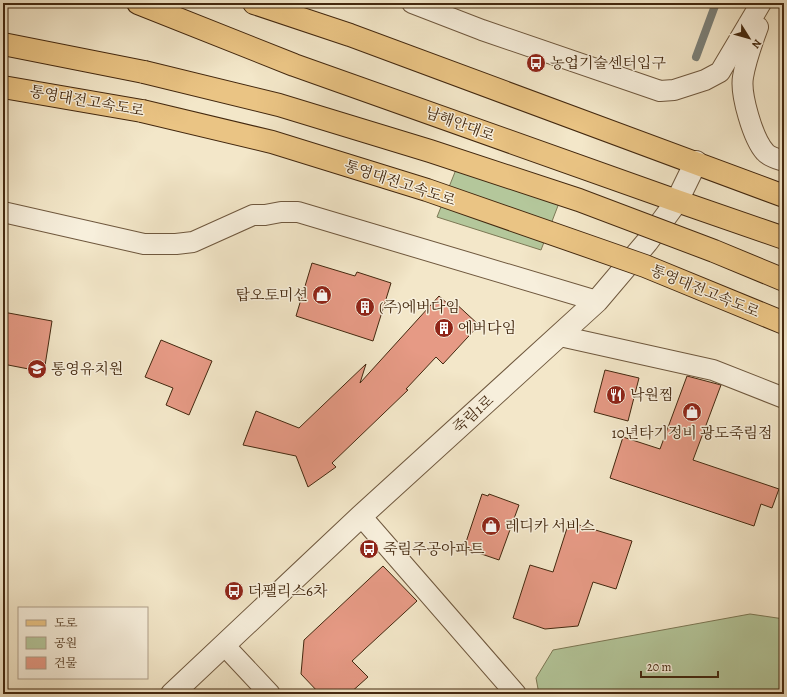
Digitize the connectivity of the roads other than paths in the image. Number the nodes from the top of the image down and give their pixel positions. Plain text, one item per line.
1 (138, 3) edge
2 (254, 3) edge
3 (412, 3) edge
4 (761, 3) edge
5 (768, 3) edge
6 (285, 9) edge
7 (3, 44) edge
8 (3, 87) edge
9 (784, 161) edge
10 (696, 162) junction
11 (784, 196) edge
12 (677, 201) junction
13 (3, 212) edge
14 (784, 238) edge
15 (784, 280) edge
16 (597, 301) junction
17 (784, 323) edge
18 (560, 336) junction
19 (784, 398) edge
20 (361, 516) junction
21 (224, 645) junction
22 (172, 694) edge
23 (270, 694) edge
24 (516, 694) edge

1 - 12 main road, 남해안대로
2 - 6 main road
3 - 4 street
5 - 9 street
6 - 10 main road
7 - 15 main road, bridge
8 - 17 main road, 통영대전고속도로, bridge
10 - 11 main road
10 - 12 street, 죽림1로
12 - 14 main road, 남해안대로
12 - 16 street, 죽림1로
13 - 16 street
16 - 18 street, 죽림1로
18 - 19 street
18 - 20 street, 죽림1로
20 - 21 street, 죽림1로
20 - 24 street
21 - 22 street, 죽림1로
21 - 23 street

